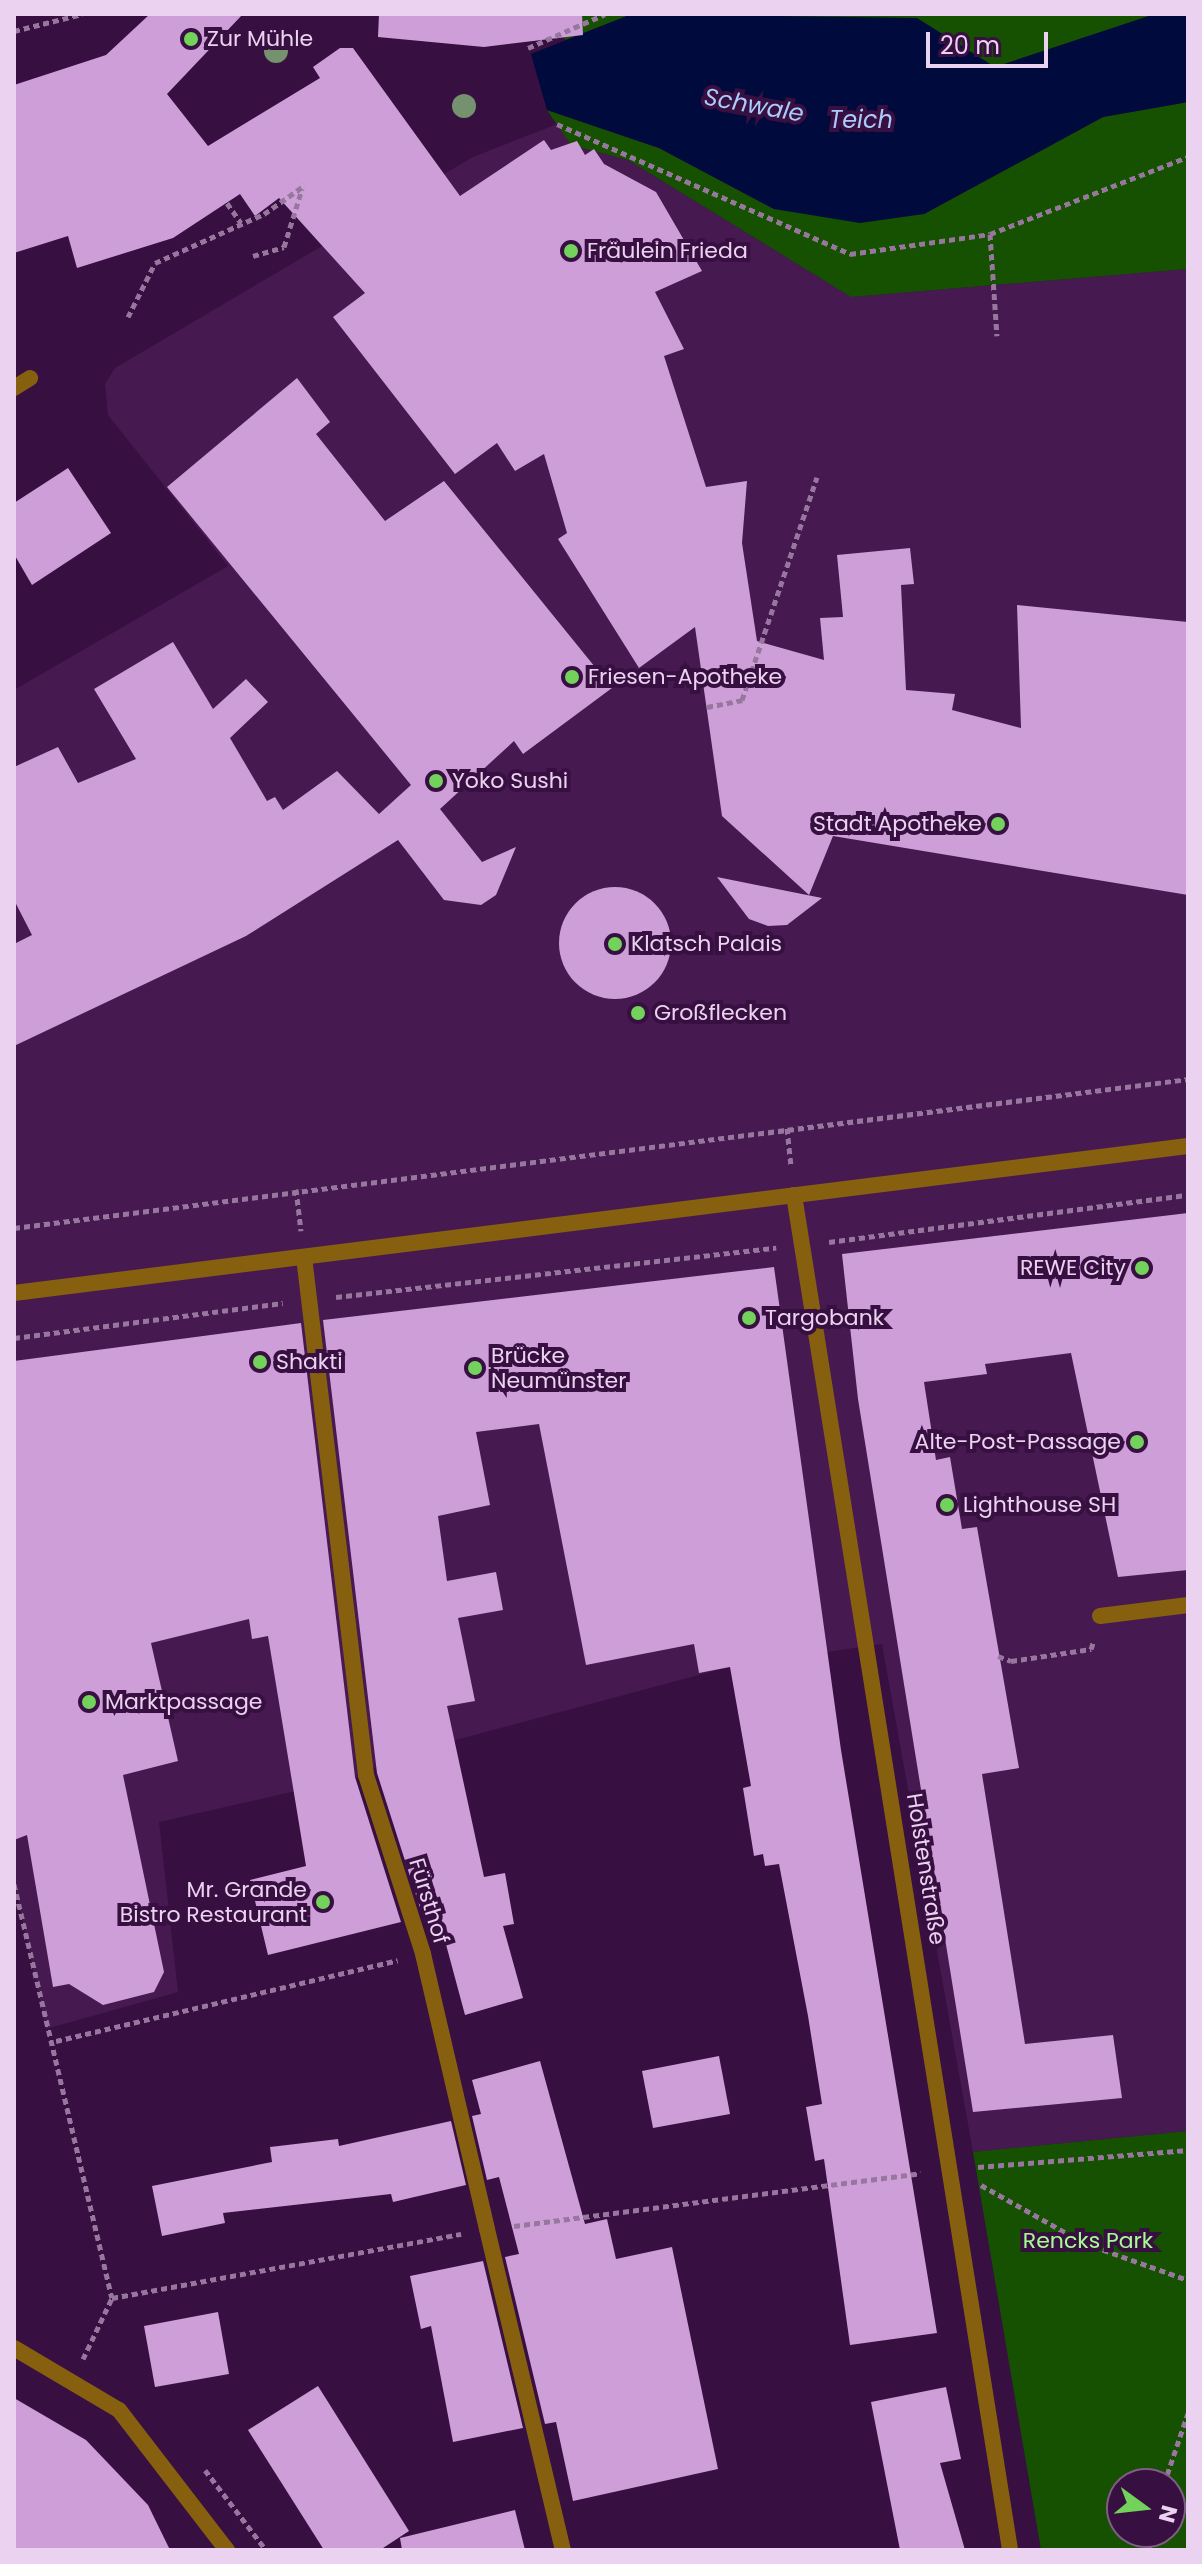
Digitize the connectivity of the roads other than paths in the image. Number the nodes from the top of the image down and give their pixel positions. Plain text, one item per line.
1 (30, 378) dead end
2 (14, 388) edge
3 (1188, 1146) edge
4 (794, 1195) junction
5 (304, 1257) junction
6 (14, 1293) edge
7 (1188, 1605) edge
8 (1100, 1616) road end
9 (14, 2348) edge
10 (227, 2550) edge
11 (563, 2550) edge
12 (1010, 2550) edge

1 - 2 street
3 - 4 street
4 - 5 street
4 - 12 street, Holstenstraße
5 - 6 street
5 - 11 street, Fürsthof
7 - 8 street
9 - 10 street

